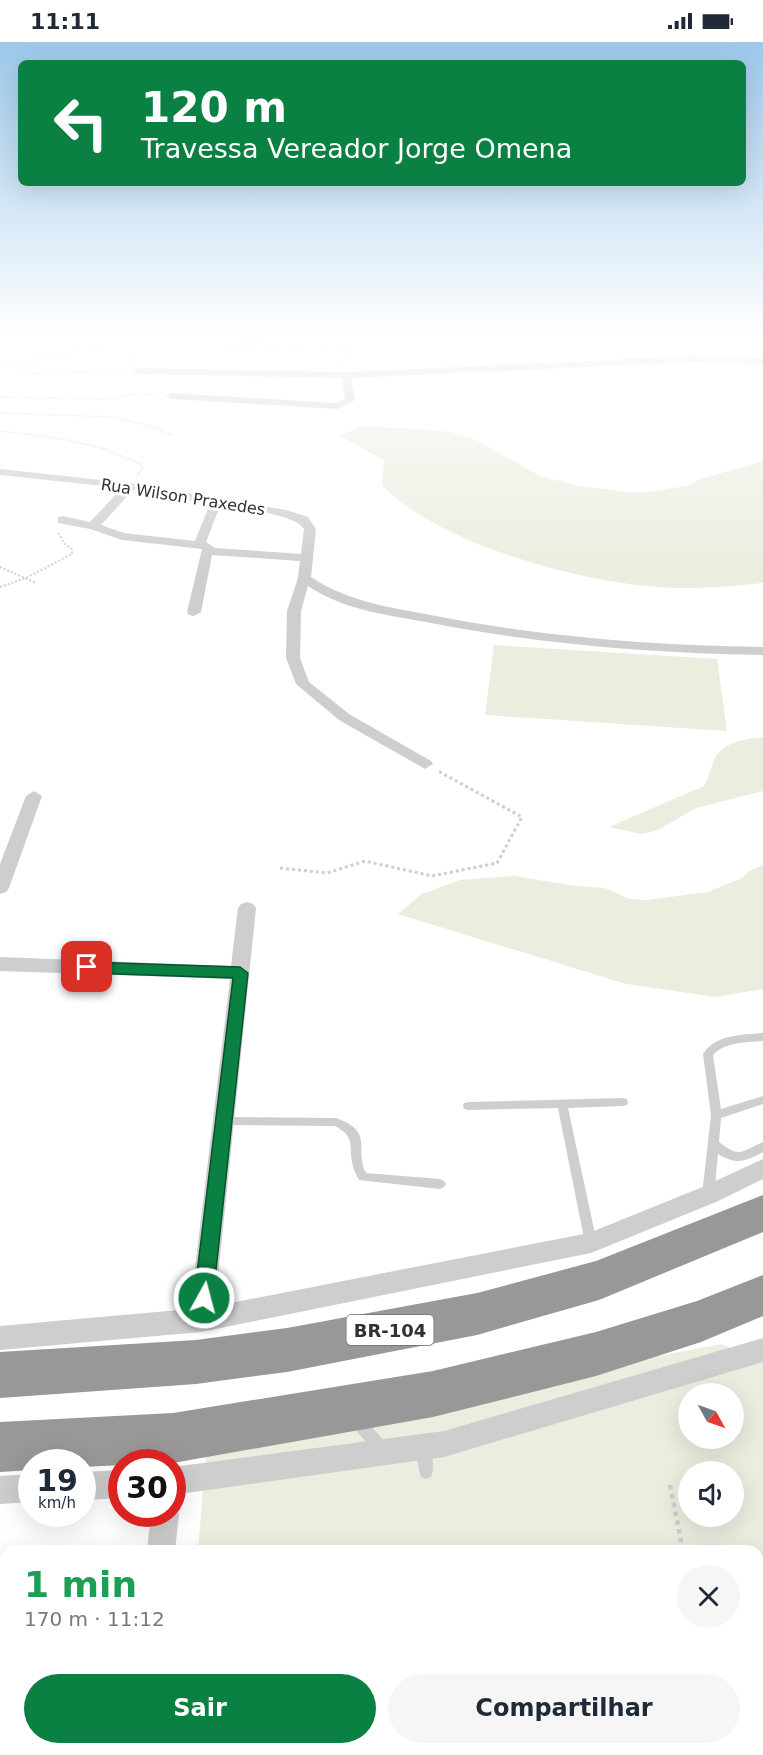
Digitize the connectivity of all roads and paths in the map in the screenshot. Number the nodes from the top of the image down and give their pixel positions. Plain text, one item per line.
1 (101, 417) edge
2 (0, 431) edge
3 (173, 436) dead end
4 (0, 472) edge
5 (128, 486) junction
6 (216, 502) junction
7 (62, 520) joint
8 (93, 526) junction
9 (203, 548) junction
10 (305, 558) junction
11 (0, 567) edge
12 (26, 578) junction
13 (304, 578) junction
14 (36, 583) dead end
15 (0, 587) edge
16 (194, 612) dead end
17 (763, 651) edge
18 (425, 764) joint
19 (34, 796) dead end
20 (280, 868) dead end
21 (0, 888) edge
22 (247, 908) dead end
23 (0, 964) edge
24 (240, 973) junction
25 (763, 1037) edge
26 (763, 1100) edge
27 (623, 1102) dead end
28 (562, 1104) junction
29 (468, 1106) dead end
30 (716, 1115) junction
31 (225, 1121) junction
32 (713, 1144) junction
33 (763, 1147) edge
34 (763, 1168) edge
35 (440, 1184) dead end
36 (708, 1195) junction
37 (763, 1213) edge
38 (591, 1243) junction
39 (763, 1295) edge
40 (201, 1320) junction
41 (0, 1338) edge
42 (763, 1350) edge
43 (0, 1375) edge
44 (346, 1410) junction
45 (0, 1447) edge
46 (385, 1452) junction
47 (108, 1456) edge
48 (186, 1457) edge
49 (186, 1460) edge
50 (670, 1485) dead end
51 (18, 1489) edge
52 (0, 1490) edge
53 (164, 1527) edge
54 (162, 1545) edge
55 (681, 1545) edge

1 - 3 path
2 - 5 path
4 - 5 street, Rua Wilson Praxedes
5 - 6 street, Rua Wilson Praxedes
5 - 8 street
6 - 9 street
6 - 10 street, Rua Wilson Praxedes
7 - 8 street
7 - 12 path
8 - 9 street
9 - 10 street
9 - 16 street
10 - 13 street, Rua Wilson Praxedes
11 - 12 path
12 - 14 path
12 - 15 path
13 - 17 street
13 - 18 street, Rua Wilson Praxedes
18 - 20 path
19 - 21 street
22 - 24 street
23 - 24 street
24 - 31 street
25 - 30 lane
26 - 30 lane
27 - 28 lane
28 - 29 lane
28 - 38 lane
30 - 32 lane
31 - 35 lane
31 - 40 street
32 - 33 lane
32 - 36 lane
34 - 36 street
36 - 38 street
37 - 43 highway, BR-104
38 - 40 street
39 - 44 highway
40 - 41 street
42 - 46 street
44 - 46 lane
44 - 48 highway
45 - 47 highway
46 - 49 street
50 - 55 path
51 - 52 street
53 - 54 street

